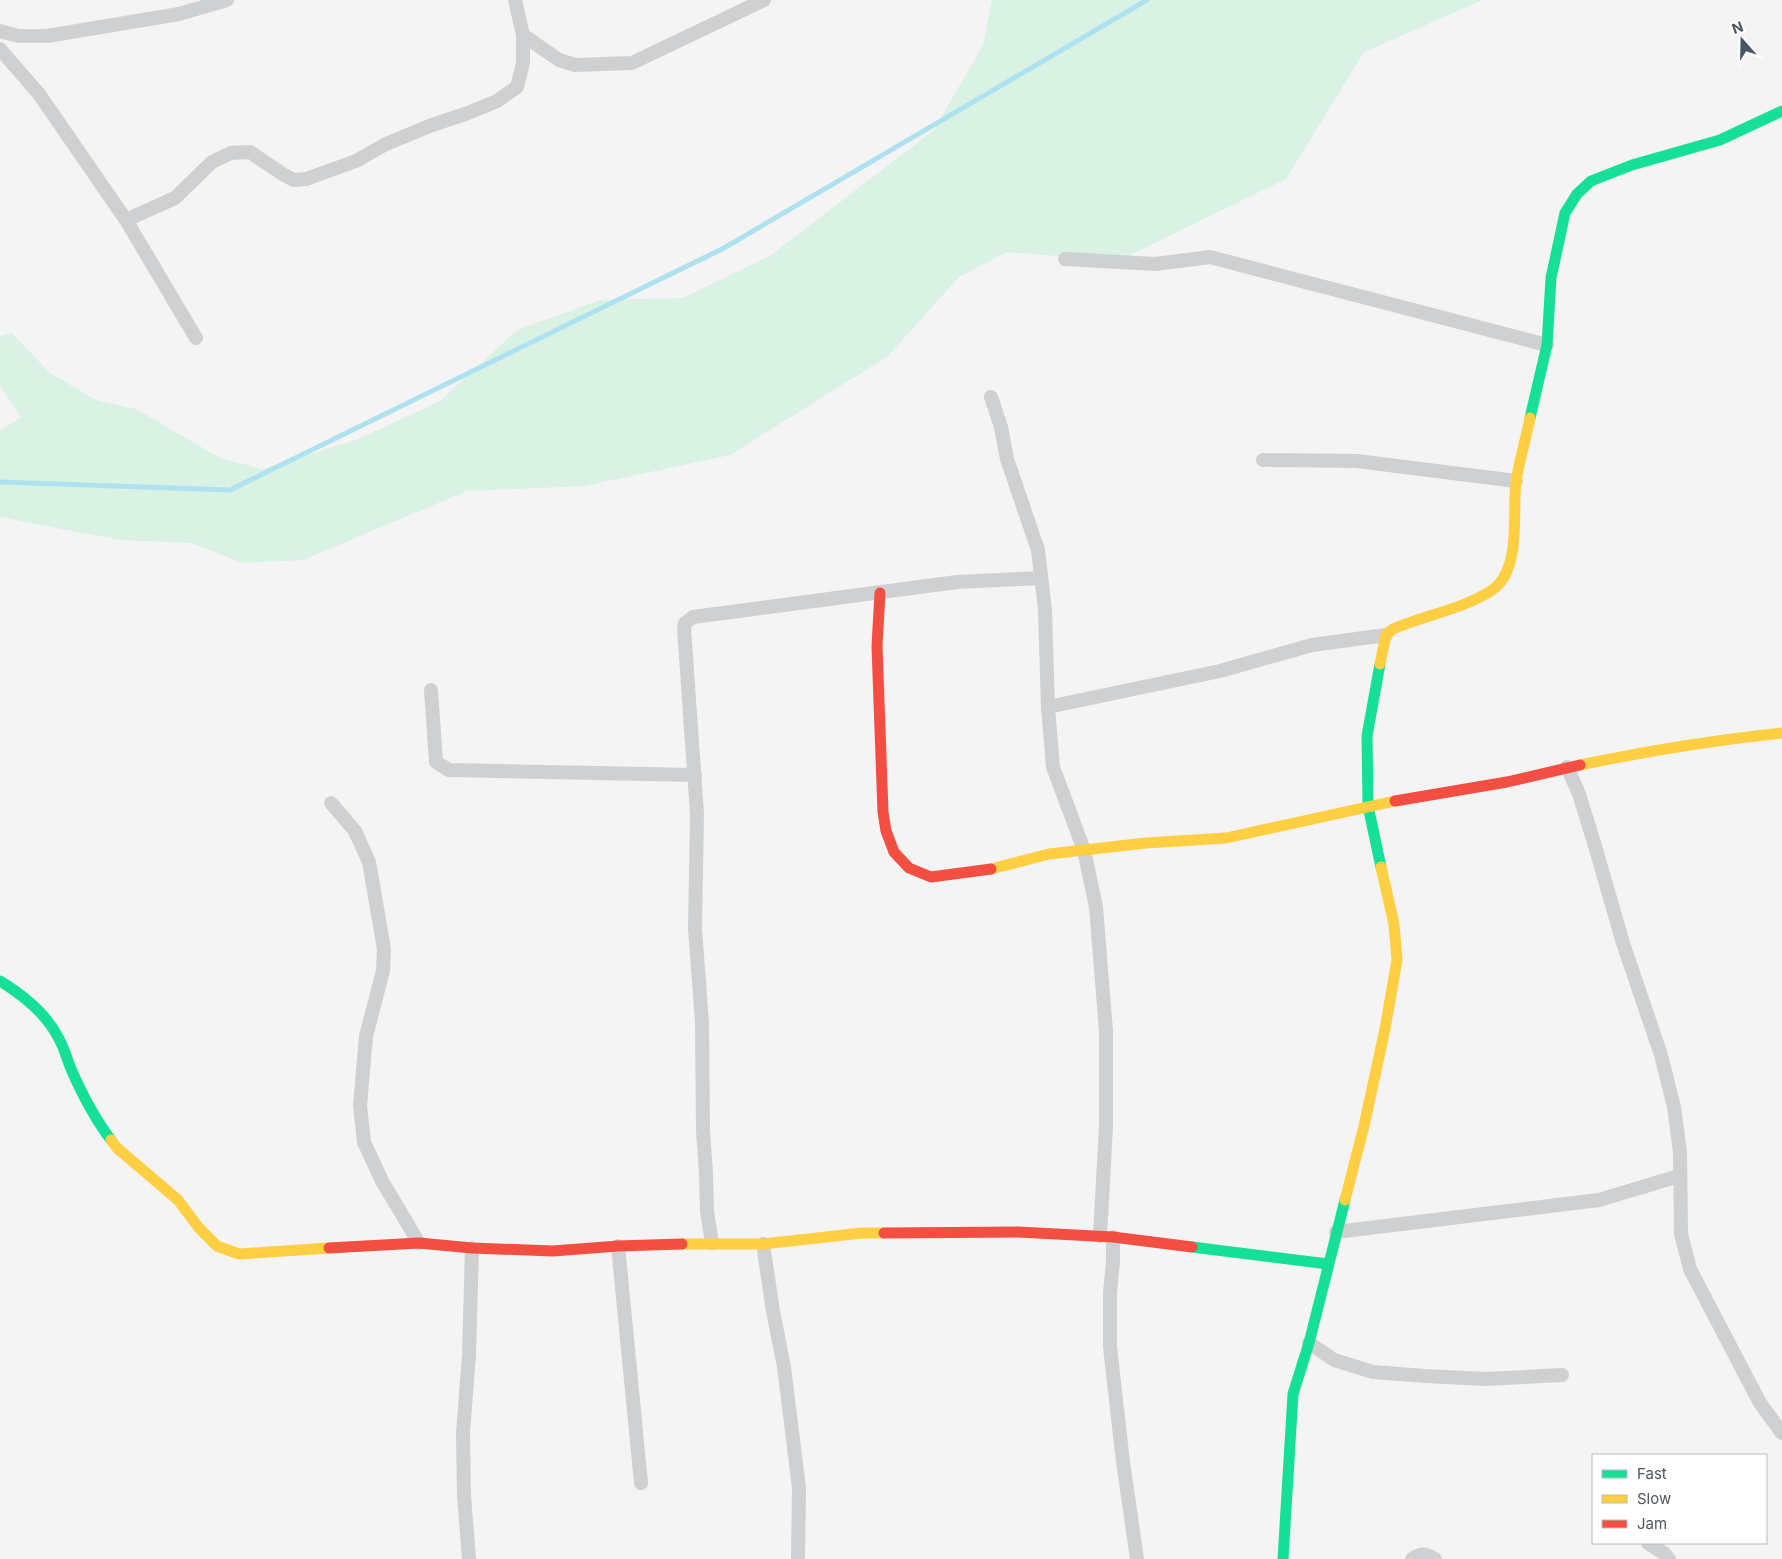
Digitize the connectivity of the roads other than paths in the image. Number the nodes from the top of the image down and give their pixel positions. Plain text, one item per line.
1 (228, 0) edge
2 (515, 0) edge
3 (764, 0) edge
4 (0, 31) edge
5 (523, 35) junction
6 (0, 49) edge
7 (1782, 111) edge
8 (126, 220) junction
9 (1065, 259) dead end
10 (196, 338) dead end
11 (1547, 345) junction
12 (991, 397) dead end
13 (1263, 460) dead end
14 (1516, 481) junction
15 (1040, 578) junction
16 (880, 593) junction
17 (1386, 635) junction
18 (430, 690) dead end
19 (1048, 707) junction
20 (1782, 733) edge
21 (1567, 767) junction
22 (696, 775) junction
23 (331, 803) dead end
24 (1368, 806) junction
25 (1084, 850) junction
26 (0, 981) edge
27 (1679, 1176) junction
28 (1336, 1232) junction
29 (1106, 1237) junction
30 (418, 1243) junction
31 (712, 1244) junction
32 (763, 1244) junction
33 (618, 1246) junction
34 (472, 1248) junction
35 (1328, 1264) junction
36 (1309, 1343) junction
37 (1562, 1375) dead end
38 (1782, 1433) edge
39 (641, 1483) dead end
40 (1650, 1544) edge
41 (469, 1559) edge
42 (798, 1559) edge
43 (1137, 1559) edge
44 (1283, 1559) edge
45 (1412, 1559) edge
46 (1435, 1559) edge
47 (1668, 1559) edge

1 - 4 street
2 - 5 street
3 - 5 street
5 - 8 street
6 - 8 street
7 - 11 street
8 - 10 street
9 - 11 street
11 - 14 street
12 - 15 street
13 - 14 street
14 - 17 street
15 - 16 street
15 - 19 street
16 - 22 street
16 - 25 street
17 - 19 street
17 - 24 street
18 - 22 street
19 - 25 street
20 - 21 street
21 - 24 street
21 - 27 street
22 - 31 street
23 - 30 street
24 - 25 street
24 - 28 street
25 - 29 street
26 - 30 street
27 - 28 street
27 - 38 street
28 - 35 street
29 - 32 street
29 - 35 street
29 - 43 street
30 - 34 street
31 - 32 street
31 - 33 street
32 - 42 street
33 - 34 street
33 - 39 street
34 - 41 street
35 - 36 street
36 - 37 street
36 - 44 street
40 - 47 street
45 - 46 street

